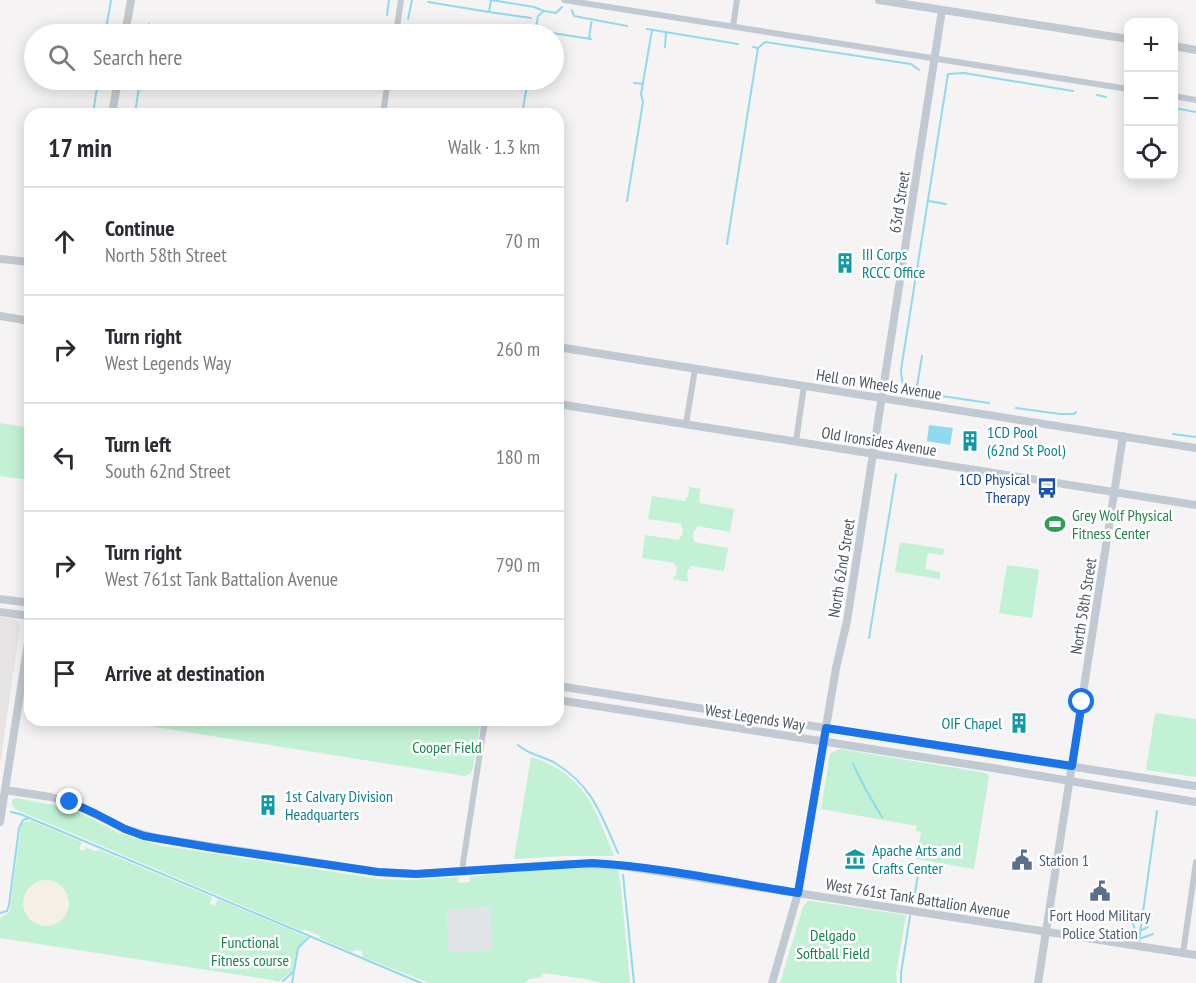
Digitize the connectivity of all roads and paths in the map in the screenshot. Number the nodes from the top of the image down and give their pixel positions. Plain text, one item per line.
1 (131, 0) edge
2 (401, 0) edge
3 (564, 0) edge
4 (737, 0) edge
5 (879, 0) edge
6 (942, 10) junction
7 (127, 24) edge
8 (397, 24) edge
9 (733, 26) junction
10 (1124, 38) edge
11 (1178, 47) edge
12 (1196, 50) edge
13 (935, 59) junction
14 (1124, 88) edge
15 (116, 90) edge
16 (387, 90) edge
17 (1178, 97) edge
18 (1196, 100) edge
19 (113, 108) edge
20 (384, 108) edge
21 (0, 260) edge
22 (24, 262) edge
23 (0, 316) edge
24 (24, 320) edge
25 (564, 348) edge
26 (695, 369) junction
27 (804, 386) junction
28 (881, 398) junction
29 (564, 405) edge
30 (686, 424) junction
31 (1123, 436) junction
32 (796, 441) junction
33 (1196, 448) edge
34 (873, 453) junction
35 (1115, 492) junction
36 (1196, 504) edge
37 (0, 599) edge
38 (24, 602) edge
39 (0, 612) edge
40 (24, 615) edge
41 (24, 665) edge
42 (564, 687) edge
43 (564, 701) edge
44 (484, 726) edge
45 (826, 728) junction
46 (824, 742) junction
47 (1072, 766) junction
48 (1069, 780) junction
49 (1196, 786) edge
50 (3, 789) edge
51 (1196, 802) edge
52 (0, 822) edge
53 (1196, 862) edge
54 (464, 871) junction
55 (798, 893) junction
56 (1046, 932) junction
57 (1183, 953) junction
58 (1196, 955) edge
59 (772, 983) edge
60 (1038, 983) edge

1 - 7 street
2 - 8 street
3 - 9 street
4 - 9 street
5 - 6 street
6 - 10 street
6 - 13 street, 63rd Street
9 - 13 street
11 - 12 street
13 - 14 street
13 - 28 street, 63rd Street
15 - 19 street
16 - 20 street
17 - 18 street
21 - 22 street
23 - 24 street
25 - 26 street, Hell on Wheels Avenue
26 - 27 street, Hell on Wheels Avenue
26 - 30 street
27 - 28 street, Hell on Wheels Avenue
27 - 32 street
28 - 31 street, Hell on Wheels Avenue
28 - 34 street, North 62nd Street
29 - 30 street, Old Ironsides Avenue
30 - 32 street, Old Ironsides Avenue
31 - 33 street, Hell on Wheels Avenue
31 - 35 street, North 58th Street
32 - 34 street, Old Ironsides Avenue
34 - 35 street, Old Ironsides Avenue
34 - 45 street, North 62nd Street
35 - 36 street, Old Ironsides Avenue
35 - 47 street, North 58th Street
37 - 38 street
39 - 40 street
41 - 50 street
42 - 45 street, West Legends Way
43 - 46 street, West Legends Way
44 - 54 street
45 - 46 street, North 62nd Street
45 - 47 street, West Legends Way
46 - 48 street, West Legends Way
46 - 55 street, North 62nd Street
47 - 48 street, North 58th Street
47 - 49 street, West Legends Way
48 - 51 street, West Legends Way
48 - 56 street, North 58th Street
50 - 52 street
50 - 54 street, West 761st Tank Battalion Avenue
53 - 57 street
54 - 55 street, West 761st Tank Battalion Avenue
55 - 56 street, West 761st Tank Battalion Avenue
55 - 59 street, North 62nd Street
56 - 57 street, West 761st Tank Battalion Avenue
56 - 60 street, North 58th Street
57 - 58 street, West 761st Tank Battalion Avenue

